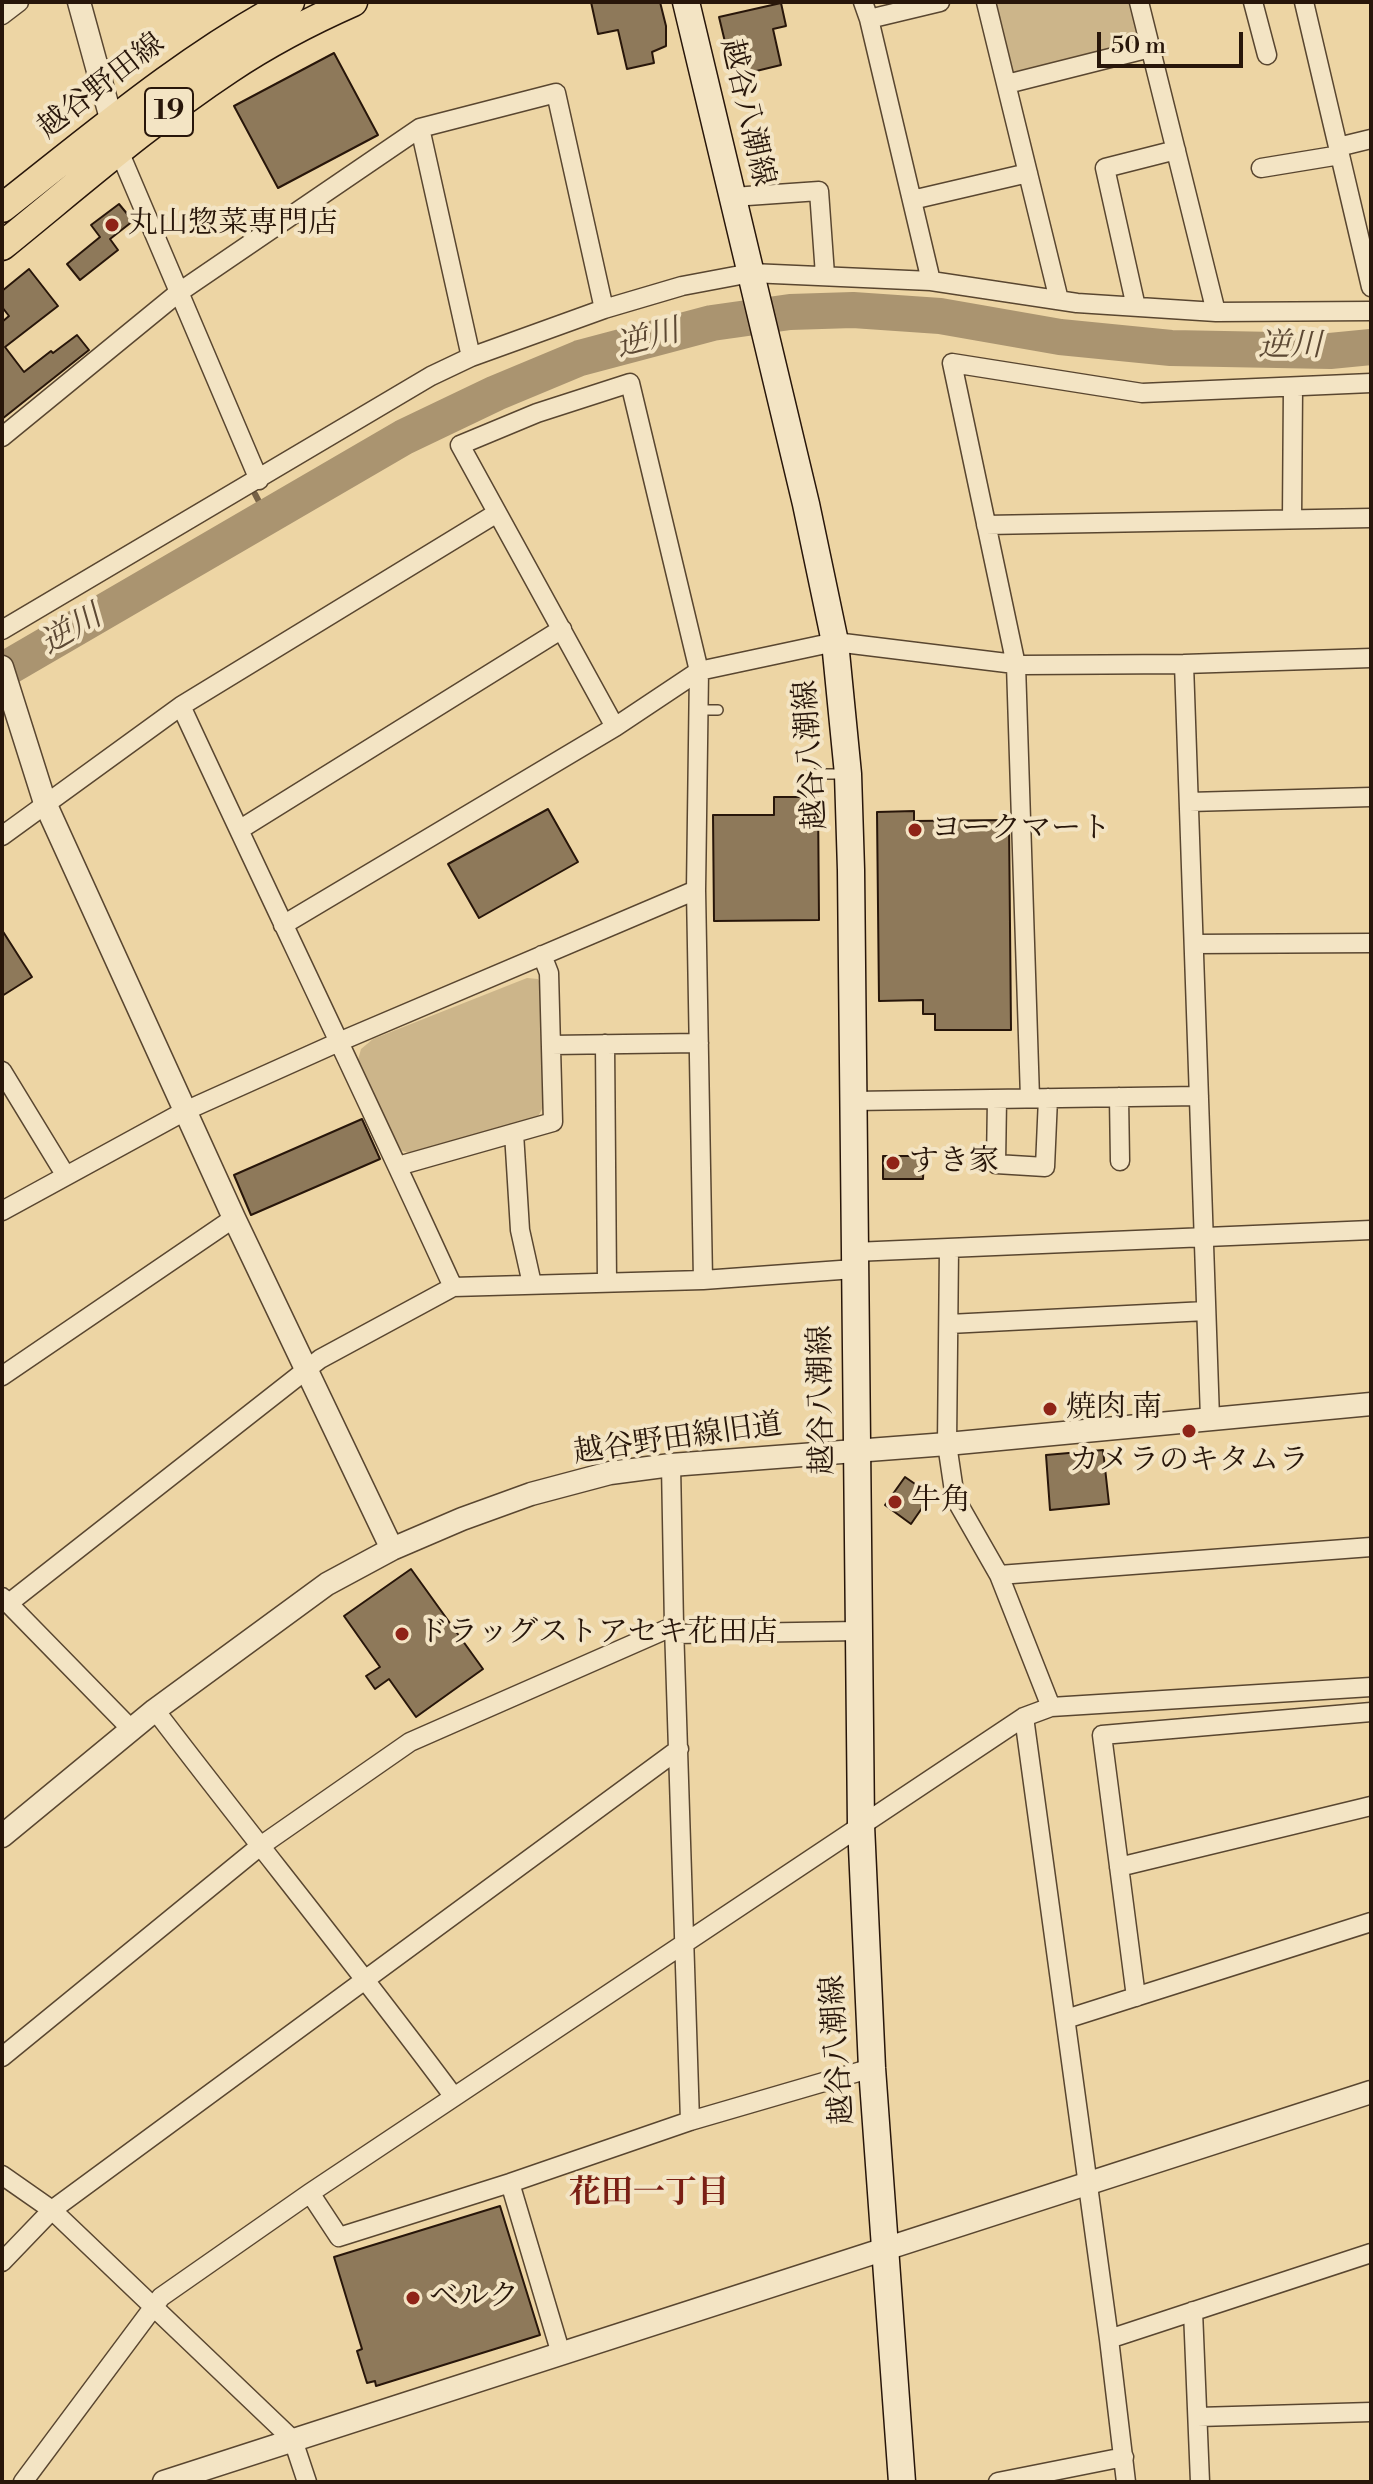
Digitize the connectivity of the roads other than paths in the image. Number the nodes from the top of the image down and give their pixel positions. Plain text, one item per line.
1 (19, 2) edge
2 (79, 2) edge
3 (290, 2) edge
4 (353, 2) edge
5 (686, 2) edge
6 (940, 2) edge
7 (986, 2) edge
8 (1139, 2) edge
9 (1253, 2) edge
10 (1304, 2) edge
11 (866, 11) edge
12 (2, 15) edge
13 (1150, 48) junction
14 (1267, 55) dead end
15 (1007, 84) junction
16 (112, 122) junction
17 (420, 128) junction
18 (1371, 139) edge
19 (1176, 150) junction
20 (119, 151) junction
21 (1339, 151) junction
22 (1261, 168) dead end
23 (1028, 173) junction
24 (733, 197) junction
25 (912, 200) junction
26 (2, 208) edge
27 (2, 246) edge
28 (825, 275) junction
29 (752, 280) junction
30 (931, 281) junction
31 (1371, 287) edge
32 (178, 293) junction
33 (1059, 300) junction
34 (1136, 307) junction
35 (604, 309) junction
36 (1371, 311) edge
37 (1216, 312) junction
38 (471, 357) junction
39 (1371, 383) edge
40 (1293, 388) junction
41 (2, 437) edge
42 (259, 480) junction
43 (497, 513) junction
44 (1371, 518) edge
45 (1292, 519) junction
46 (986, 525) junction
47 (562, 629) junction
48 (2, 630) edge
49 (835, 642) junction
50 (1371, 658) edge
51 (1184, 664) junction
52 (1016, 665) junction
53 (699, 671) junction
54 (4, 674) edge
55 (181, 706) junction
56 (698, 710) junction
57 (718, 710) dead end
58 (615, 727) junction
59 (811, 774) dead end
60 (848, 774) junction
61 (1371, 797) edge
62 (1189, 802) junction
63 (45, 803) junction
64 (239, 830) junction
65 (2, 836) edge
66 (696, 890) junction
67 (283, 925) junction
68 (1371, 943) edge
69 (1194, 944) junction
70 (542, 955) junction
71 (341, 1041) junction
72 (699, 1043) junction
73 (605, 1044) junction
74 (551, 1045) junction
75 (2, 1071) edge
76 (1199, 1096) junction
77 (1119, 1097) junction
78 (1039, 1098) junction
79 (997, 1099) junction
80 (853, 1101) junction
81 (185, 1111) junction
82 (514, 1133) junction
83 (1120, 1161) dead end
84 (398, 1166) junction
85 (66, 1176) junction
86 (2, 1211) edge
87 (234, 1218) junction
88 (1371, 1230) edge
89 (1204, 1238) junction
90 (949, 1248) junction
91 (854, 1261) junction
92 (703, 1280) junction
93 (607, 1282) junction
94 (532, 1284) junction
95 (453, 1287) junction
96 (1206, 1311) junction
97 (949, 1324) junction
98 (305, 1370) junction
99 (2, 1376) edge
100 (1371, 1404) edge
101 (1210, 1418) junction
102 (947, 1444) junction
103 (855, 1449) junction
104 (671, 1465) junction
105 (1371, 1547) edge
106 (392, 1549) junction
107 (999, 1575) junction
108 (6, 1600) edge
109 (674, 1630) junction
110 (858, 1631) junction
111 (1371, 1687) edge
112 (1051, 1707) junction
113 (155, 1710) junction
114 (1371, 1712) edge
115 (1024, 1717) junction
116 (132, 1730) junction
117 (679, 1749) junction
118 (1371, 1806) edge
119 (861, 1825) junction
120 (2, 1836) edge
121 (259, 1847) junction
122 (1119, 1867) junction
123 (1371, 1922) edge
124 (686, 1942) junction
125 (366, 1979) junction
126 (1136, 1997) junction
127 (1066, 2019) junction
128 (2, 2057) edge
129 (872, 2068) junction
130 (1371, 2092) edge
131 (454, 2097) junction
132 (690, 2121) junction
133 (2, 2175) edge
134 (510, 2183) junction
135 (1088, 2183) junction
136 (310, 2193) junction
137 (52, 2210) junction
138 (886, 2249) junction
139 (1371, 2253) edge
140 (2, 2262) edge
141 (153, 2308) junction
142 (1193, 2311) junction
143 (1109, 2339) junction
144 (561, 2354) junction
145 (1371, 2412) edge
146 (1198, 2417) junction
147 (293, 2440) junction
148 (1124, 2457) junction
149 (23, 2482) edge
150 (164, 2482) edge
151 (307, 2482) edge
152 (902, 2482) edge
153 (998, 2482) edge
154 (1126, 2482) edge
155 (1200, 2482) edge

1 - 12 street
2 - 16 street
3 - 16 main road, 越谷野田線 / 19
4 - 20 main road, 越谷野田線 / 19
5 - 24 main road, 越谷八潮線
6 - 11 street
7 - 15 street
8 - 13 street
9 - 14 street
10 - 21 street
11 - 25 street
13 - 15 street
13 - 19 street
15 - 23 street
16 - 26 main road, 越谷野田線 / 19
17 - 32 street
17 - 35 street
17 - 38 street
18 - 21 street
19 - 34 street
19 - 37 street
20 - 27 main road, 越谷野田線 / 19
20 - 32 street
21 - 22 street
21 - 31 street
23 - 25 street
23 - 33 street
24 - 28 street
24 - 29 main road, 越谷八潮線
25 - 30 street
28 - 29 street
28 - 30 street
29 - 35 street
29 - 49 main road, 越谷八潮線
30 - 33 street
32 - 41 street
32 - 42 street
33 - 34 street
34 - 37 street
35 - 38 street
36 - 37 street
38 - 42 street
39 - 40 street
40 - 45 street
40 - 46 street
42 - 48 street
43 - 47 street
43 - 53 street
43 - 55 street
44 - 45 street
45 - 46 street
46 - 52 street
47 - 58 street
47 - 64 street
49 - 52 street
49 - 53 street
49 - 60 main road, 越谷八潮線
50 - 51 street
51 - 52 street
51 - 62 street
52 - 78 street
53 - 56 street
53 - 58 street
54 - 63 street
55 - 63 street
55 - 64 street
56 - 57 lane
56 - 66 street
58 - 67 street
59 - 60 lane
60 - 80 main road, 越谷八潮線
61 - 62 street
62 - 69 street
63 - 65 street
63 - 81 street
64 - 67 street
66 - 70 street
66 - 72 street
67 - 71 street
68 - 69 street
69 - 76 street
70 - 71 street
70 - 74 street
71 - 81 street
71 - 84 street
72 - 73 street
72 - 92 street
73 - 74 street
73 - 93 street
74 - 82 street
75 - 85 street
76 - 77 street
76 - 89 street
77 - 78 street
77 - 83 street
78 - 79 street
78 - 79 street
79 - 80 street
80 - 91 main road, 越谷八潮線
81 - 85 street
81 - 87 street
82 - 84 street
82 - 94 street
84 - 95 street
85 - 86 street
87 - 98 street
87 - 99 street
88 - 89 street
89 - 90 street
89 - 96 street
90 - 91 street
90 - 97 street
91 - 92 street
91 - 103 main road, 越谷八潮線
92 - 93 street
93 - 94 street
94 - 95 street
95 - 98 street
96 - 97 street
96 - 101 street
97 - 102 street
98 - 106 street
98 - 108 street
100 - 101 street, 越谷野田線旧道
101 - 102 street, 越谷野田線旧道
102 - 103 street, 越谷野田線旧道
102 - 107 street
103 - 104 street, 越谷野田線旧道
103 - 110 main road, 越谷八潮線
104 - 106 street, 越谷野田線旧道
104 - 109 street
105 - 107 street
106 - 113 street, 越谷野田線旧道
107 - 112 street
108 - 116 street
109 - 110 street
109 - 117 street
109 - 121 street
110 - 119 main road, 越谷八潮線
111 - 112 street
112 - 115 street
113 - 116 street, 越谷野田線旧道
113 - 121 street
114 - 122 street
115 - 119 street
115 - 127 street
116 - 120 street, 越谷野田線旧道
117 - 124 street
117 - 125 street
118 - 122 street
119 - 124 street
119 - 129 main road, 越谷八潮線
121 - 125 street
121 - 128 street
122 - 126 street
123 - 126 street
124 - 131 street
124 - 132 street
125 - 131 street
125 - 137 street
126 - 127 street
127 - 135 street
129 - 132 street
129 - 138 main road, 越谷八潮線
130 - 135 street
131 - 136 street
132 - 134 street
133 - 137 street
134 - 136 street
134 - 144 street
135 - 138 street
135 - 143 street
136 - 141 street
137 - 140 street
137 - 141 street
138 - 144 street
138 - 152 main road, 越谷八潮線
139 - 142 street
141 - 147 street
141 - 149 street
142 - 143 street
142 - 146 street
143 - 148 street
144 - 147 street
145 - 146 street
146 - 155 street
147 - 150 street
147 - 151 street
148 - 153 street
148 - 154 street

